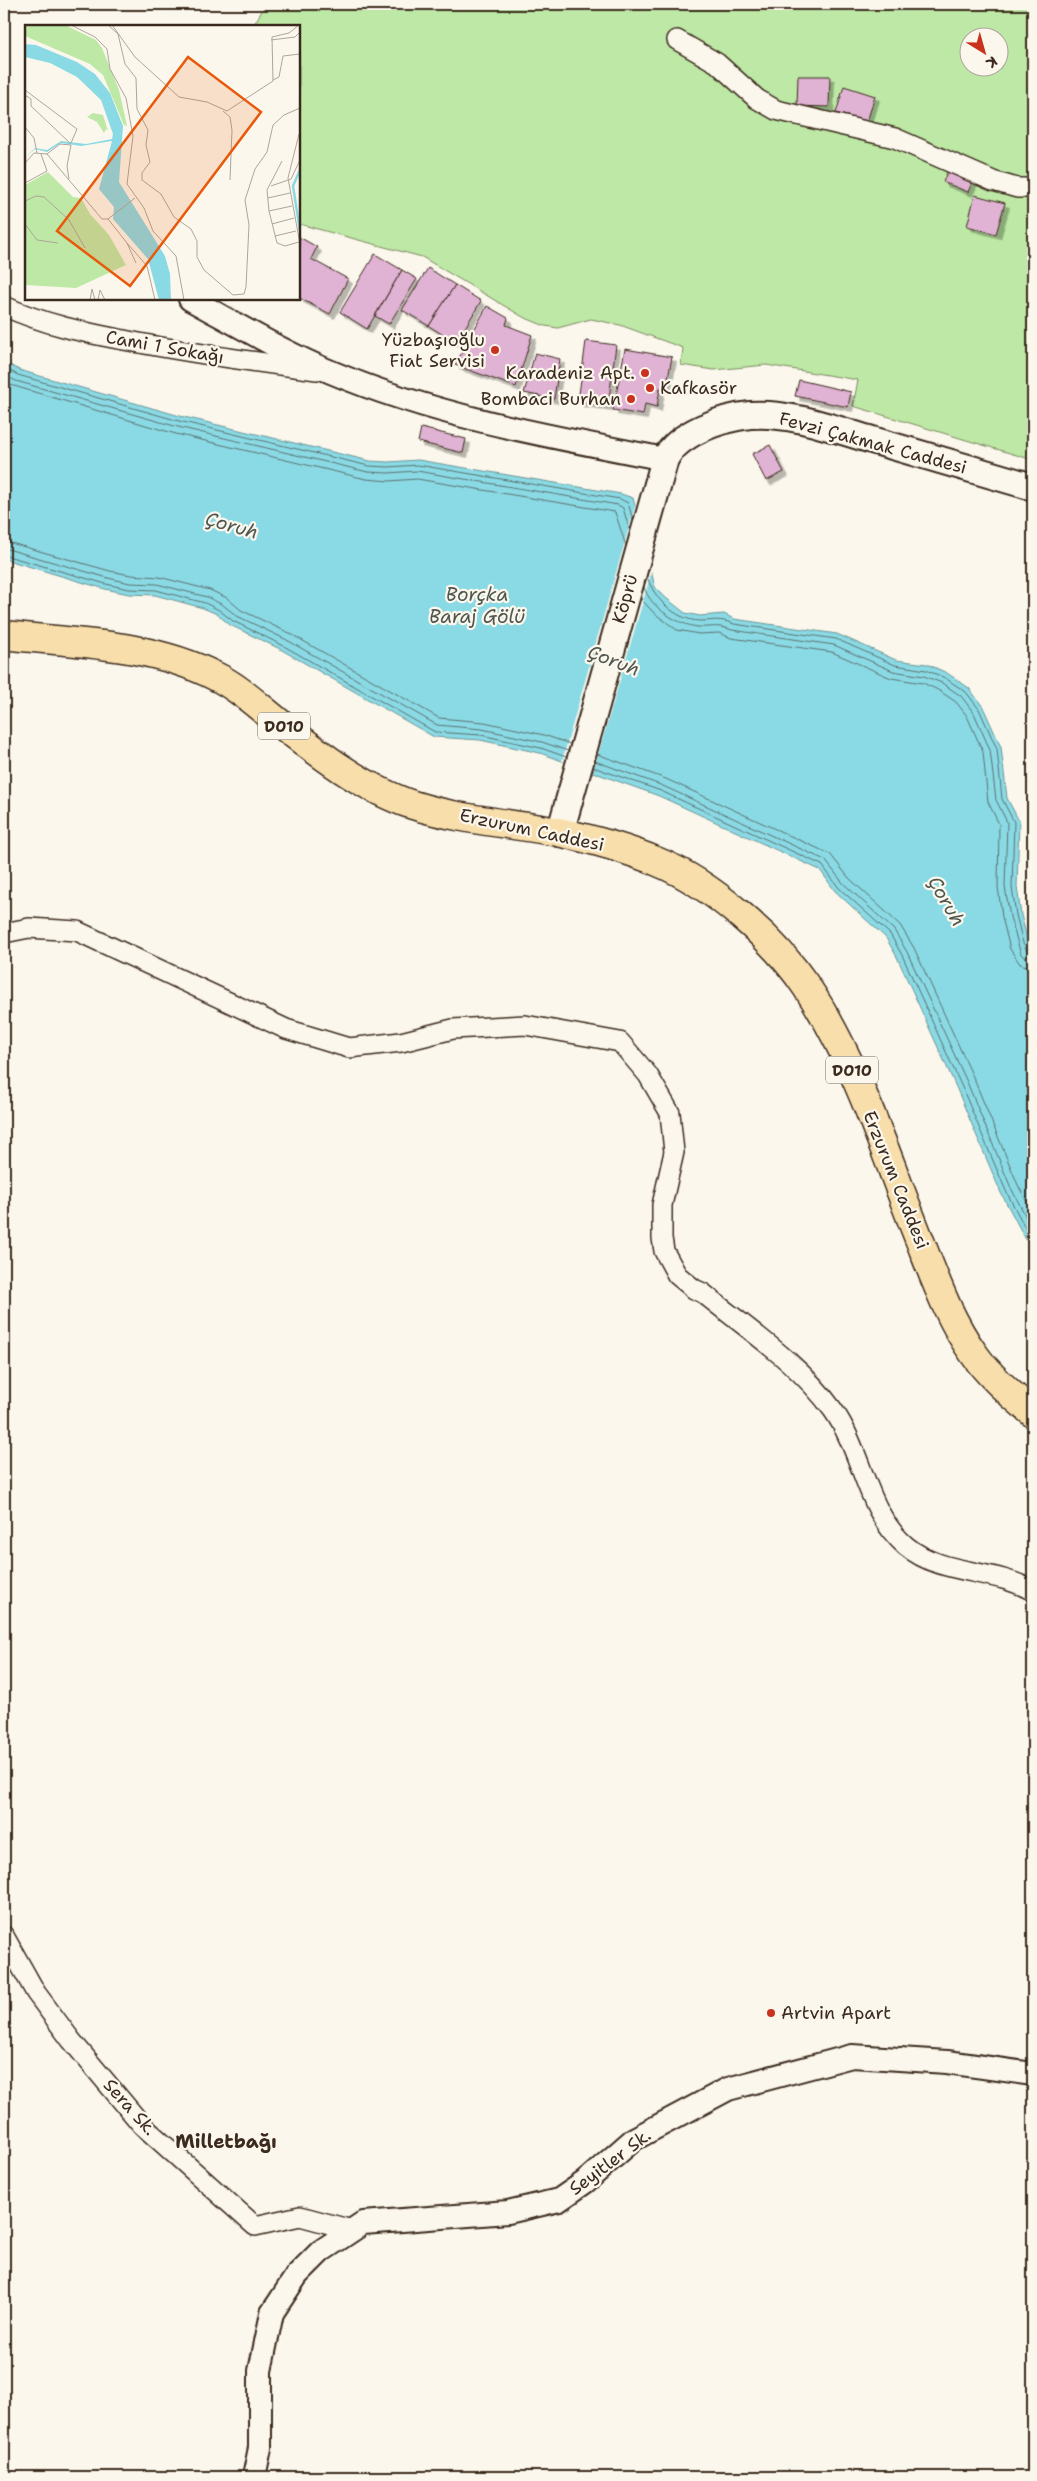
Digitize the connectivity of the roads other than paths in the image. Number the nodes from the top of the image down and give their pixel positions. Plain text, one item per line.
1 (677, 40) dead end
2 (1033, 188) edge
3 (192, 300) edge
4 (4, 306) edge
5 (331, 372) junction
6 (665, 459) junction
7 (1033, 487) edge
8 (4, 636) edge
9 (560, 833) junction
10 (4, 932) edge
11 (1033, 1413) edge
12 (1033, 1591) edge
13 (4, 1936) edge
14 (1033, 2074) edge
15 (352, 2230) junction
16 (254, 2477) edge

1 - 2 street
3 - 5 street
4 - 5 street, Cami 1 Sokağı
5 - 6 street
6 - 7 main road, Fevzi Çakmak Caddesi
6 - 9 main road, Köprü
8 - 9 main road, Erzurum Caddesi / D010
9 - 11 main road, Erzurum Caddesi / D010
10 - 12 street
13 - 15 street, Sera Sk.
14 - 15 street, Seyitler Sk.
15 - 16 street, Seyitler Sk.

